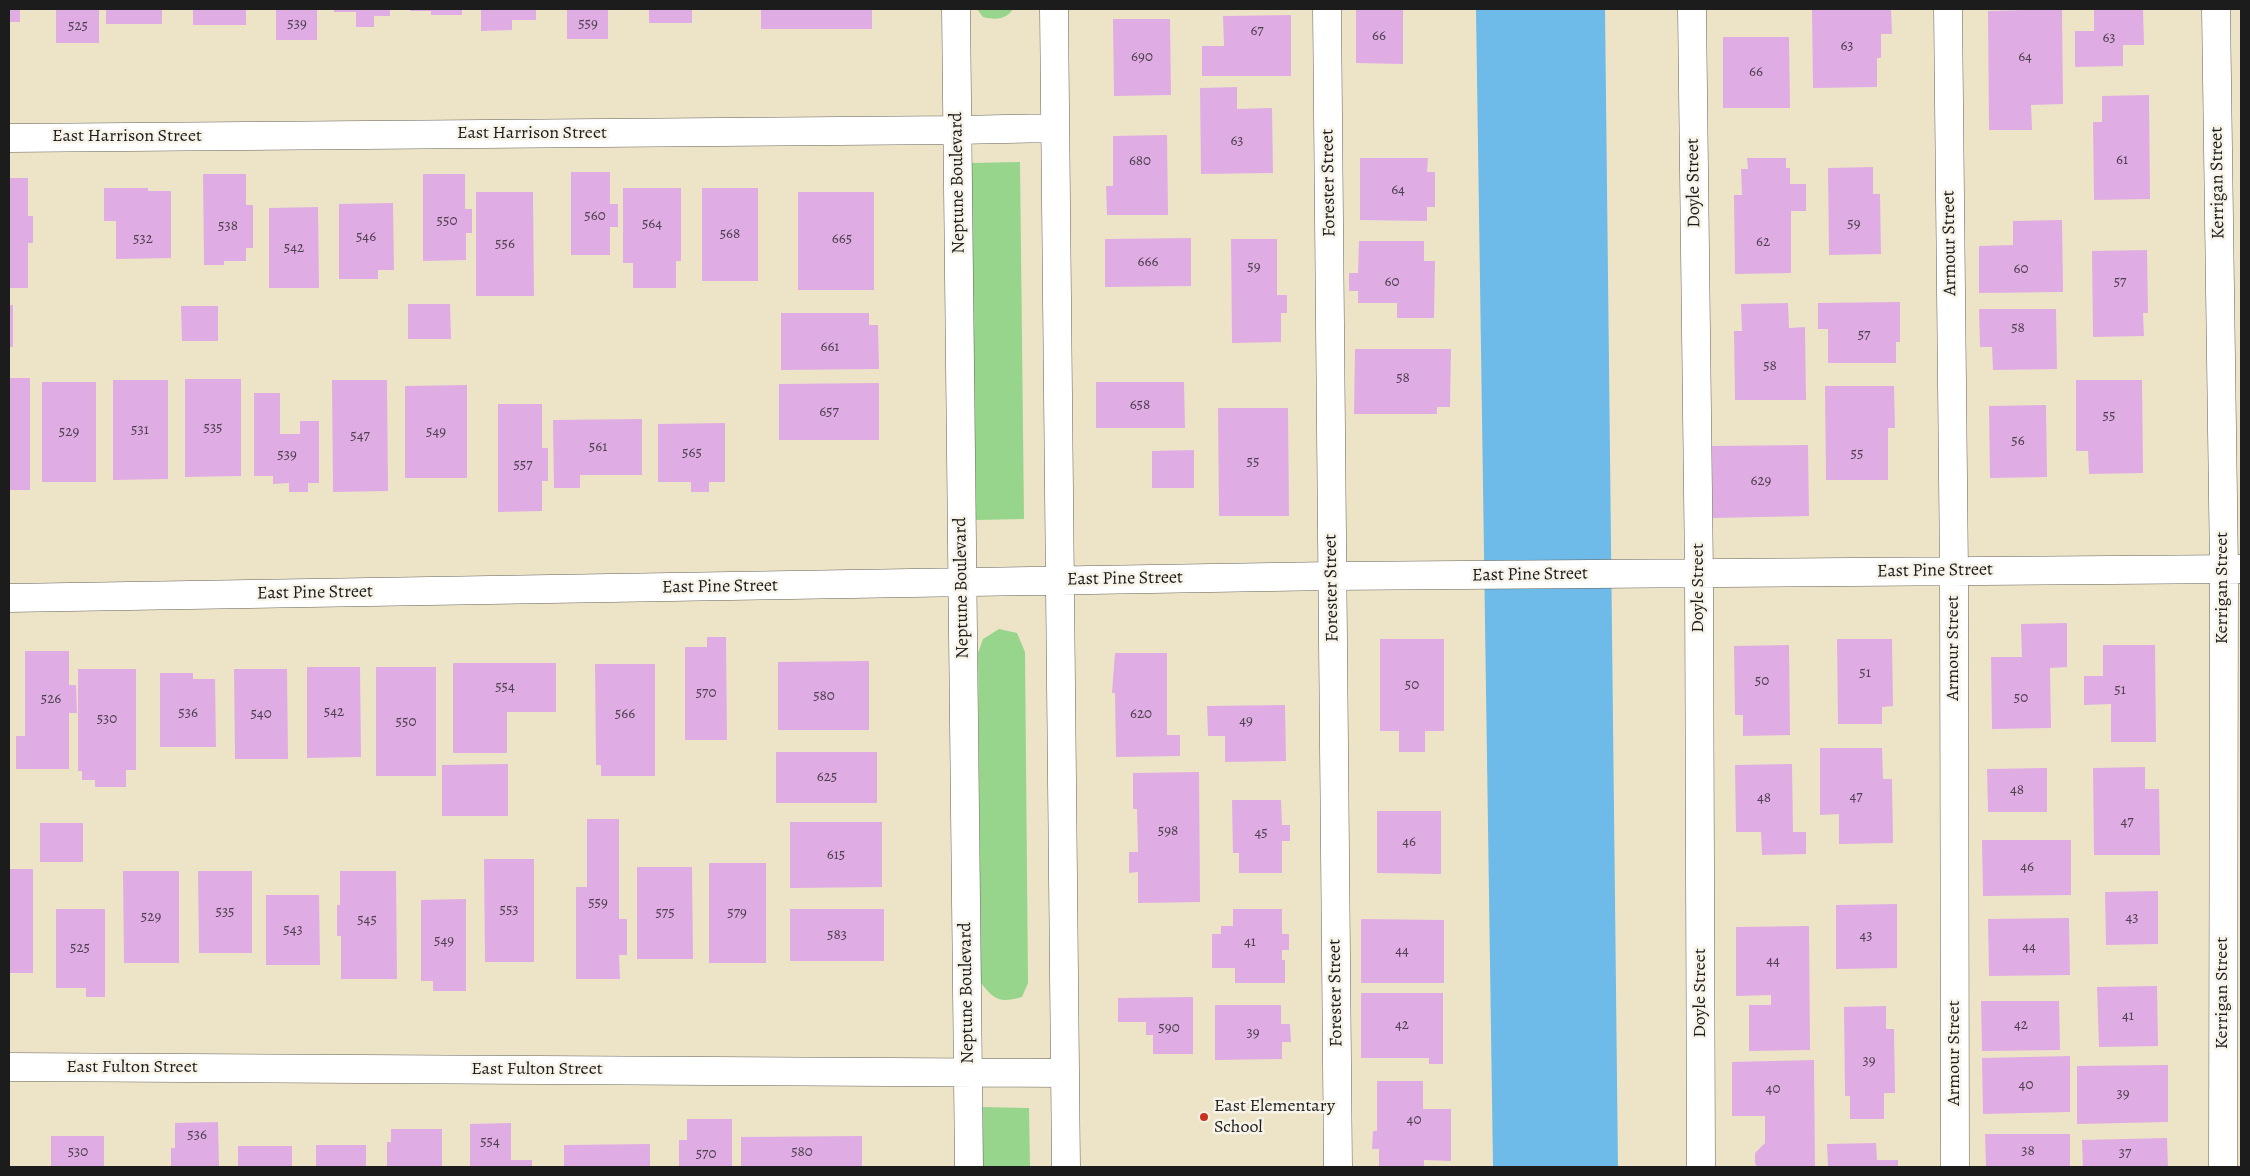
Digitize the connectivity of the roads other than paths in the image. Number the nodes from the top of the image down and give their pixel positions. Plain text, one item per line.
1 (956, 9) edge
2 (1054, 9) edge
3 (1327, 9) edge
4 (1692, 9) edge
5 (1948, 9) edge
6 (2216, 9) edge
7 (1055, 128) junction
8 (957, 130) junction
9 (9, 138) edge
10 (2232, 569) edge
11 (1954, 571) junction
12 (1699, 573) junction
13 (1332, 576) junction
14 (1060, 580) junction
15 (962, 583) junction
16 (9, 598) edge
17 (9, 1067) edge
18 (968, 1073) junction
19 (1065, 1073) junction
20 (968, 1167) edge
21 (1066, 1167) edge
22 (1338, 1167) edge
23 (1701, 1167) edge
24 (1955, 1167) edge
25 (2223, 1167) edge

1 - 8 street, Neptune Boulevard
2 - 7 street
3 - 13 street, Forester Street
4 - 12 street, Doyle Street
5 - 11 street, Armour Street
6 - 10 street, Kerrigan Street
7 - 8 street, East Harrison Street
7 - 14 street
8 - 9 street, East Harrison Street
8 - 15 street, Neptune Boulevard
10 - 11 street, East Pine Street
10 - 25 street, Kerrigan Street
11 - 12 street, East Pine Street
11 - 24 street, Armour Street
12 - 13 street, East Pine Street
12 - 23 street, Doyle Street
13 - 14 street, East Pine Street
13 - 22 street, Forester Street
14 - 15 street, East Pine Street
14 - 19 street
15 - 16 street, East Pine Street
15 - 18 street, Neptune Boulevard
17 - 18 street, East Fulton Street
18 - 19 street, East Fulton Street
18 - 20 street, Neptune Boulevard
19 - 21 street

